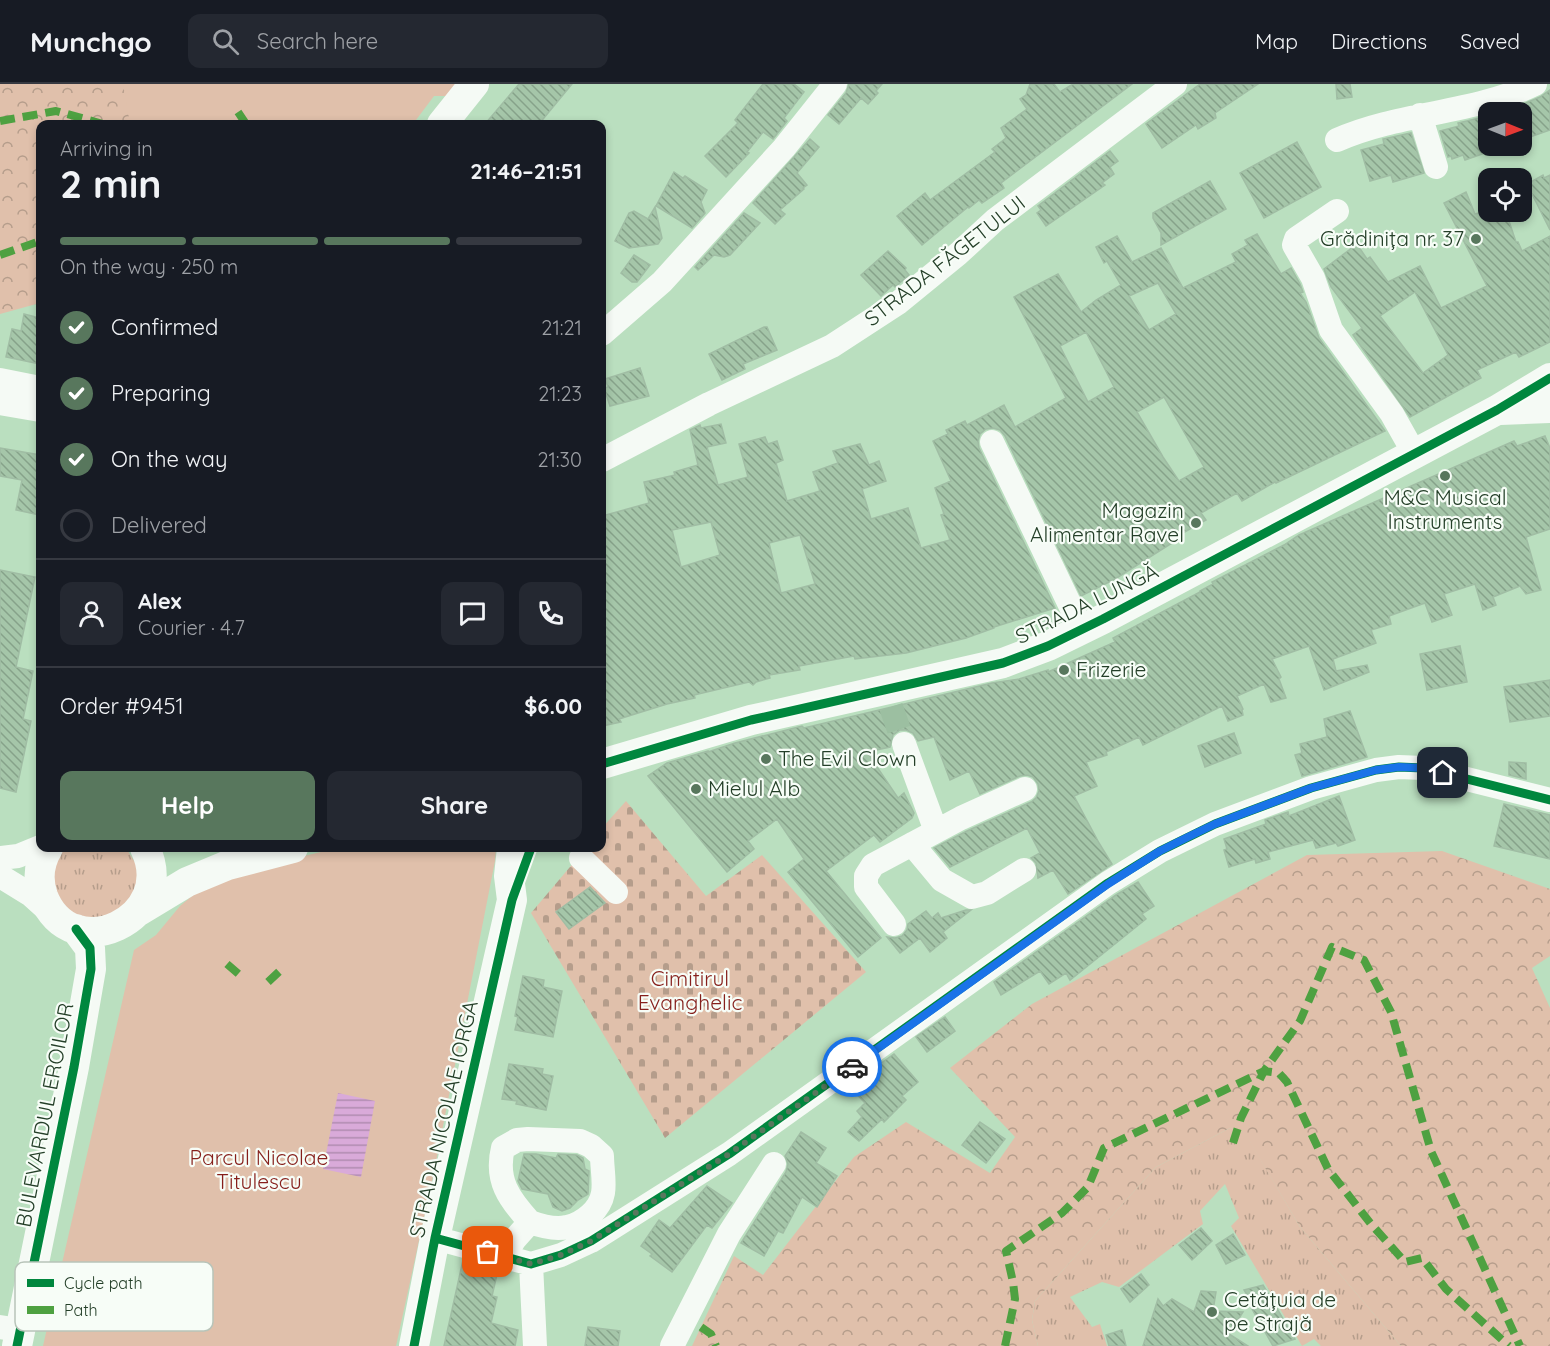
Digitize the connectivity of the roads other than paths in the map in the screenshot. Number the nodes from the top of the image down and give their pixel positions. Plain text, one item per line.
1 (474, 84) edge
2 (835, 84) edge
3 (1175, 84) edge
4 (1535, 84) edge
5 (1501, 102) edge
6 (1478, 108) edge
7 (1420, 115) junction
8 (445, 120) edge
9 (1337, 140) dead end
10 (1436, 167) dead end
11 (1337, 211) dead end
12 (606, 331) edge
13 (1550, 378) edge
14 (0, 380) edge
15 (36, 387) edge
16 (0, 403) edge
17 (1550, 408) edge
18 (36, 409) edge
19 (1497, 410) junction
20 (992, 442) dead end
21 (1414, 453) junction
22 (606, 458) edge
23 (1082, 630) junction
24 (904, 744) tunnel mouth
25 (606, 763) edge
26 (1025, 789) dead end
27 (1550, 800) edge
28 (936, 831) junction
29 (912, 844) junction
30 (36, 849) edge
31 (46, 852) edge
32 (146, 852) edge
33 (151, 852) edge
34 (278, 852) edge
35 (512, 852) edge
36 (530, 852) edge
37 (575, 852) edge
38 (0, 858) edge
39 (228, 865) junction
40 (1024, 870) dead end
41 (0, 876) edge
42 (616, 892) dead end
43 (512, 900) junction
44 (139, 911) junction
45 (66, 923) junction
46 (894, 924) dead end
47 (774, 1164) dead end
48 (530, 1222) junction
49 (435, 1238) junction
50 (505, 1256) junction
51 (29, 1262) edge
52 (531, 1264) junction
53 (414, 1346) edge
54 (535, 1346) edge
55 (672, 1346) edge

1 - 8 main road
2 - 12 street
3 - 22 street, STRADA FĂGETULUI
4 - 5 street
6 - 7 street
7 - 9 street
7 - 10 street
11 - 21 street
13 - 19 main road, STRADA LUNGĂ
14 - 15 street
16 - 18 street
17 - 19 main road, STRADA LUNGĂ
19 - 21 main road, STRADA LUNGĂ
20 - 23 street
21 - 23 main road, STRADA LUNGĂ
23 - 25 main road, STRADA LUNGĂ
24 - 28 street
26 - 28 street
27 - 52 street
28 - 29 street
29 - 40 street
29 - 46 street
30 - 38 street
31 - 45 main road, BULEVARDUL EROILOR
32 - 44 main road
33 - 39 main road
34 - 39 main road
35 - 43 main road, STRADA NICOLAE IORGA
36 - 43 main road
37 - 42 street
39 - 44 main road
41 - 45 street
43 - 49 main road, STRADA NICOLAE IORGA
44 - 45 main road
45 - 51 main road, BULEVARDUL EROILOR
47 - 55 street
48 - 48 street
48 - 50 street
49 - 50 street
49 - 53 main road, STRADA NICOLAE IORGA
50 - 52 street
52 - 54 street

